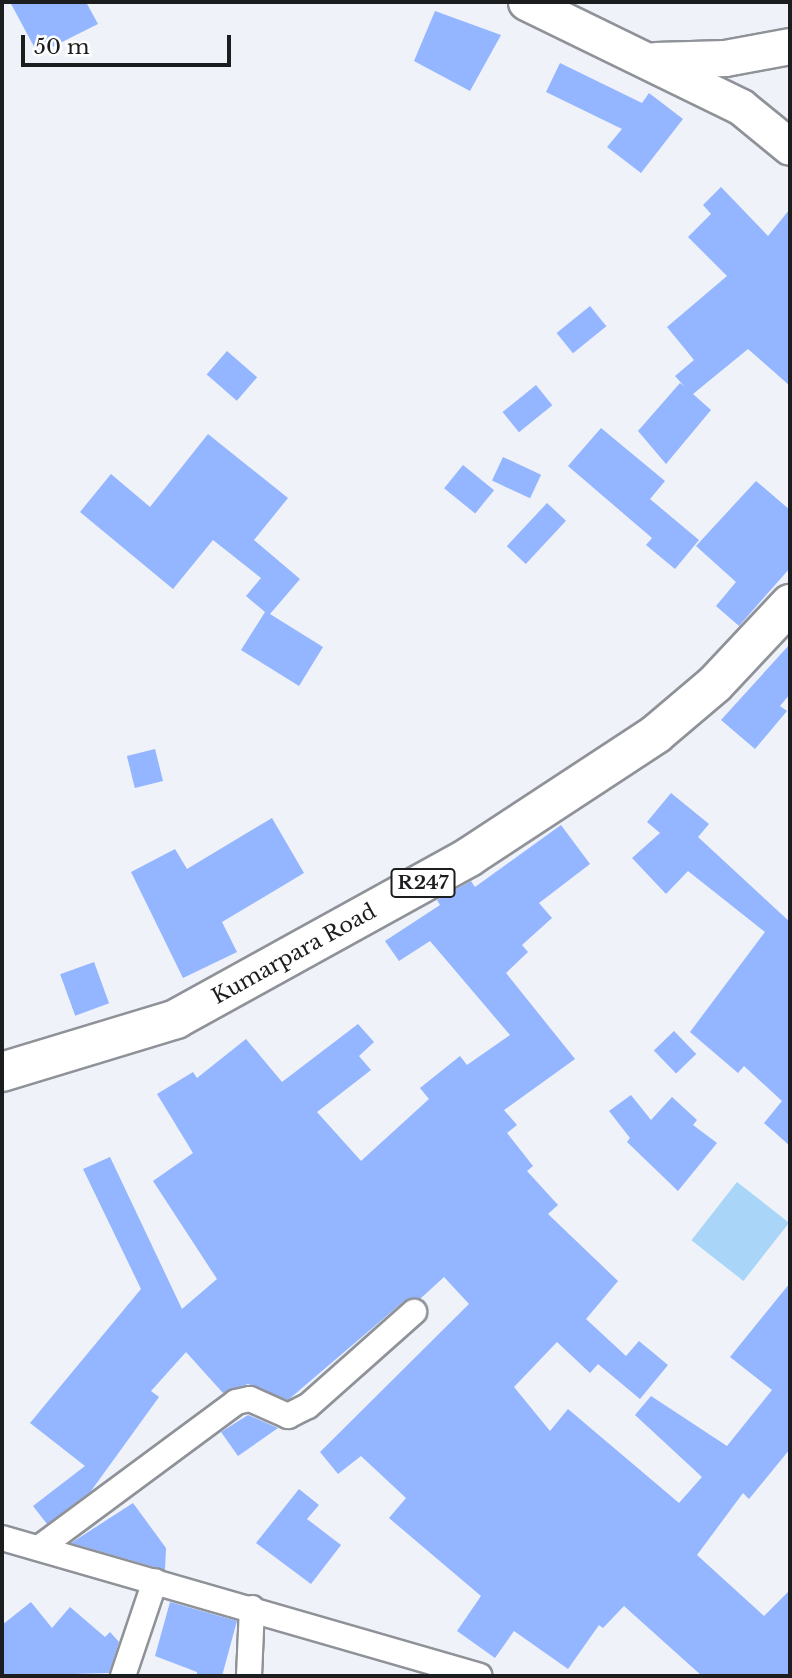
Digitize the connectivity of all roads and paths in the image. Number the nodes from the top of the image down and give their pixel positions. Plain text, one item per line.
1 (526, 2) edge
2 (790, 46) edge
3 (654, 60) junction
4 (790, 147) edge
5 (790, 604) edge
6 (2, 1072) edge
7 (414, 1312) dead end
8 (2, 1538) edge
9 (38, 1548) junction
10 (155, 1581) junction
11 (252, 1608) junction
12 (123, 1676) edge
13 (248, 1676) edge
14 (480, 1676) edge

1 - 3 main road
2 - 3 main road
3 - 4 main road
5 - 6 main road, Kumarpara Road / R247
7 - 9 street
8 - 9 street
9 - 10 street
10 - 11 street
10 - 12 street
11 - 13 street
11 - 14 street

